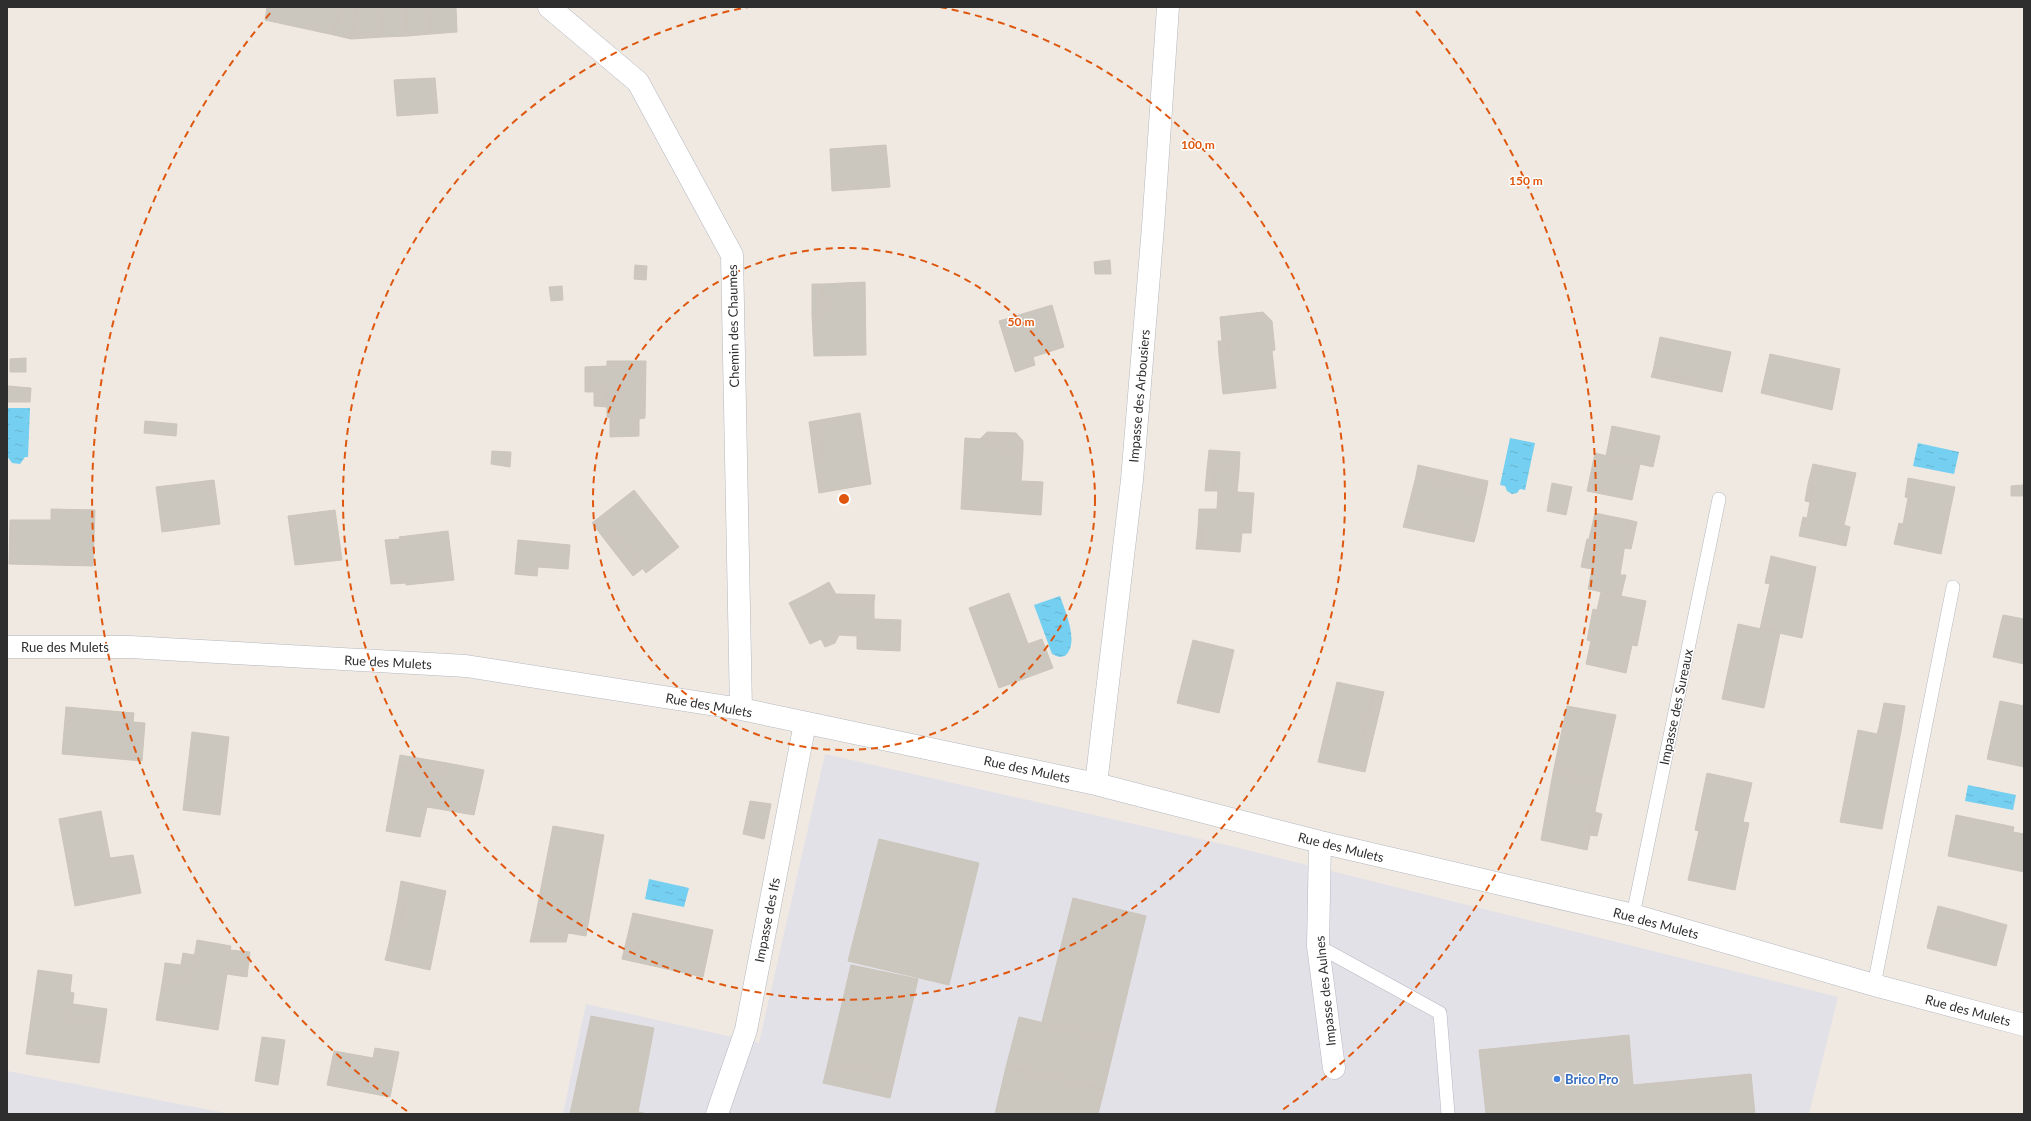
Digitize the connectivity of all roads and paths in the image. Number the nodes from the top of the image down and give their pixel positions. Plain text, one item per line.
1 (549, 7) edge
2 (1168, 7) edge
3 (1720, 499) dead end
4 (1953, 587) dead end
5 (7, 647) edge
6 (741, 709) junction
7 (805, 723) junction
8 (1096, 784) junction
9 (1320, 842) junction
10 (1633, 915) junction
11 (1318, 946) junction
12 (1874, 985) junction
13 (2024, 1025) edge
14 (1334, 1068) dead end
15 (717, 1114) edge
16 (1448, 1114) edge

1 - 6 street, Chemin des Chaumes
2 - 8 street, Impasse des Arbousiers
3 - 10 lane, Impasse des Sureaux
4 - 12 lane
5 - 6 street, Rue des Mulets
6 - 7 street, Rue des Mulets
7 - 8 street, Rue des Mulets
7 - 15 street, Impasse des Ifs
8 - 9 street, Rue des Mulets
9 - 10 street, Rue des Mulets
9 - 11 street, Impasse des Aulnes
10 - 12 street, Rue des Mulets
11 - 14 street, Impasse des Aulnes
11 - 16 lane
12 - 13 street, Rue des Mulets

